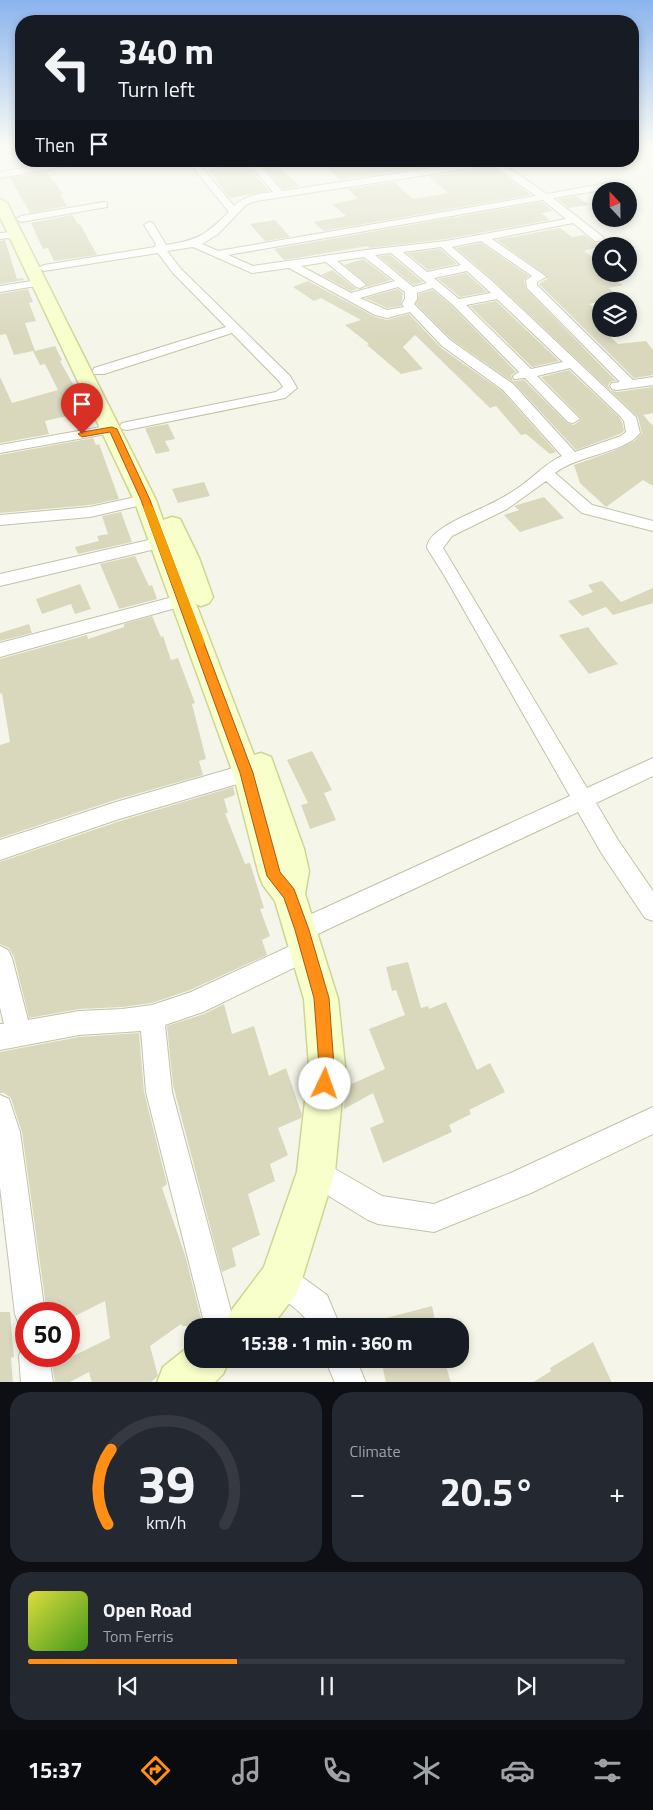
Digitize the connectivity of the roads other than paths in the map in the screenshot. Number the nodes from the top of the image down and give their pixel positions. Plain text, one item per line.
1 (4, 212) edge
2 (8, 212) edge
3 (74, 212) edge
4 (234, 212) edge
5 (460, 212) edge
6 (565, 212) edge
7 (575, 220) junction
8 (148, 225) dead end
9 (12, 230) edge
10 (596, 237) edge
11 (483, 238) junction
12 (194, 244) junction
13 (444, 245) junction
14 (160, 249) junction
15 (394, 250) junction
16 (366, 253) junction
17 (218, 254) junction
18 (329, 258) junction
19 (291, 264) junction
20 (470, 267) junction
21 (41, 276) junction
22 (400, 280) dead end
23 (431, 280) junction
24 (360, 285) dead end
25 (0, 289) edge
26 (411, 291) junction
27 (499, 295) junction
28 (350, 297) junction
29 (457, 303) junction
30 (413, 308) junction
31 (234, 328) junction
32 (572, 364) junction
33 (99, 371) junction
34 (527, 374) junction
35 (500, 380) junction
36 (653, 381) edge
37 (630, 384) junction
38 (600, 389) junction
39 (573, 419) dead end
40 (120, 428) junction
41 (0, 449) edge
42 (572, 458) junction
43 (546, 473) junction
44 (145, 500) junction
45 (0, 520) edge
46 (653, 526) edge
47 (162, 542) junction
48 (0, 580) edge
49 (184, 600) junction
50 (0, 650) edge
51 (653, 767) edge
52 (247, 773) junction
53 (584, 798) junction
54 (0, 850) edge
55 (289, 894) junction
56 (650, 899) edge
57 (304, 940) junction
58 (0, 958) edge
59 (152, 1017) junction
60 (9, 1035) edge
61 (0, 1108) edge
62 (653, 1120) edge
63 (316, 1172) junction
64 (281, 1279) junction
65 (28, 1302) edge
66 (218, 1318) edge
67 (252, 1318) edge
68 (321, 1318) edge
69 (35, 1367) edge
70 (197, 1368) edge
71 (344, 1368) edge
72 (37, 1382) edge
73 (179, 1382) edge
74 (351, 1382) edge

1 - 9 main road
2 - 9 main road
3 - 9 street
4 - 12 street
5 - 17 street
6 - 7 street
7 - 10 street
7 - 11 street
8 - 14 street
9 - 21 main road
11 - 13 street
11 - 37 street
12 - 14 street
12 - 17 street
13 - 15 street
13 - 20 street
14 - 21 street
14 - 31 street
15 - 16 street
15 - 23 street
16 - 18 street
16 - 22 street
17 - 19 street
18 - 19 street
18 - 24 street
19 - 28 street
20 - 23 street
20 - 27 street
21 - 25 street
21 - 33 main road
21 - 40 main road
23 - 26 street
23 - 29 street
26 - 28 street
26 - 30 street
27 - 29 street
27 - 32 street
28 - 30 street
29 - 34 street
30 - 35 street
31 - 33 street
31 - 40 street
32 - 34 street
32 - 38 street
33 - 40 main road
34 - 35 street
34 - 39 street
35 - 42 street
36 - 37 street
37 - 38 street
38 - 42 street
40 - 41 street
40 - 44 main road
40 - 55 main road
42 - 43 street
43 - 46 street
43 - 53 street
44 - 45 street
44 - 47 main road
47 - 48 street
47 - 49 main road
49 - 50 street
49 - 52 main road
51 - 53 street
52 - 54 street
52 - 55 main road
53 - 56 street
53 - 57 street
55 - 57 main road
57 - 59 street
57 - 63 main road
58 - 60 street
59 - 60 street
59 - 66 street
61 - 65 street
62 - 63 street
63 - 64 main road
64 - 67 main road
64 - 68 street
69 - 72 street
70 - 73 main road
71 - 74 street

